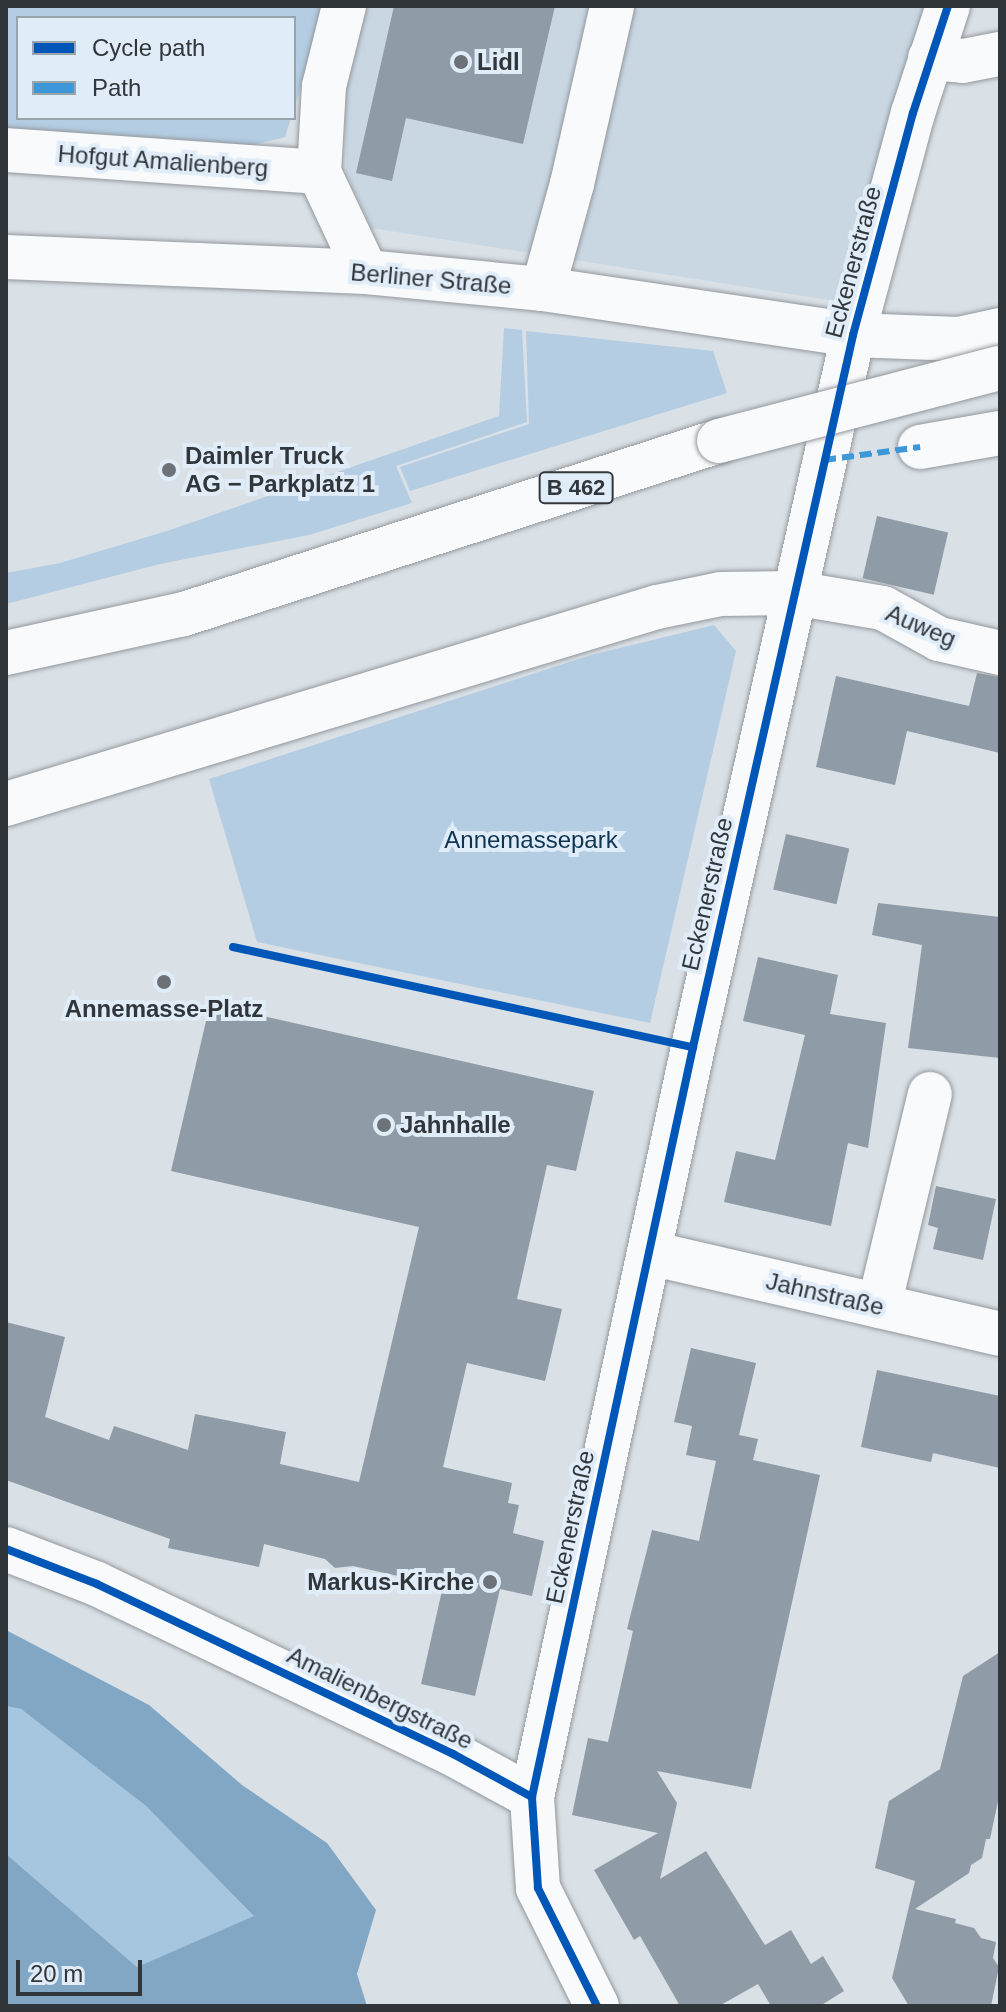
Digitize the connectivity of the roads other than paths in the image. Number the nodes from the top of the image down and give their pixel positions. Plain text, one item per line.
1 (344, 6) edge
2 (612, 6) edge
3 (948, 6) edge
4 (1000, 54) edge
5 (930, 58) junction
6 (6, 150) edge
7 (319, 172) junction
8 (6, 257) edge
9 (366, 272) junction
10 (543, 289) junction
11 (1000, 330) edge
12 (853, 335) junction
13 (1000, 368) edge
14 (1000, 433) edge
15 (920, 447) dead end
16 (794, 593) junction
17 (6, 653) edge
18 (1000, 653) edge
19 (6, 804) edge
20 (930, 1094) dead end
21 (650, 1253) junction
22 (879, 1306) junction
23 (1000, 1334) edge
24 (6, 1549) edge
25 (532, 1797) junction
26 (597, 2006) edge

1 - 7 street
2 - 10 street
3 - 5 street, Eckenerstraße
4 - 5 street
5 - 12 street, Eckenerstraße
6 - 7 street, Hofgut Amalienberg
7 - 9 street
8 - 9 street, Berliner Straße
9 - 10 street, Berliner Straße
10 - 12 street, Berliner Straße
11 - 12 street, Berliner Straße
12 - 16 street, Eckenerstraße
13 - 17 street, B 462, bridge
14 - 15 street
16 - 18 street, Auweg
16 - 19 street, Auweg
16 - 21 street, Eckenerstraße
20 - 22 street
21 - 22 street, Jahnstraße
21 - 25 street, Eckenerstraße
22 - 23 street, Jahnstraße
24 - 25 street, Amalienbergstraße
25 - 26 street

